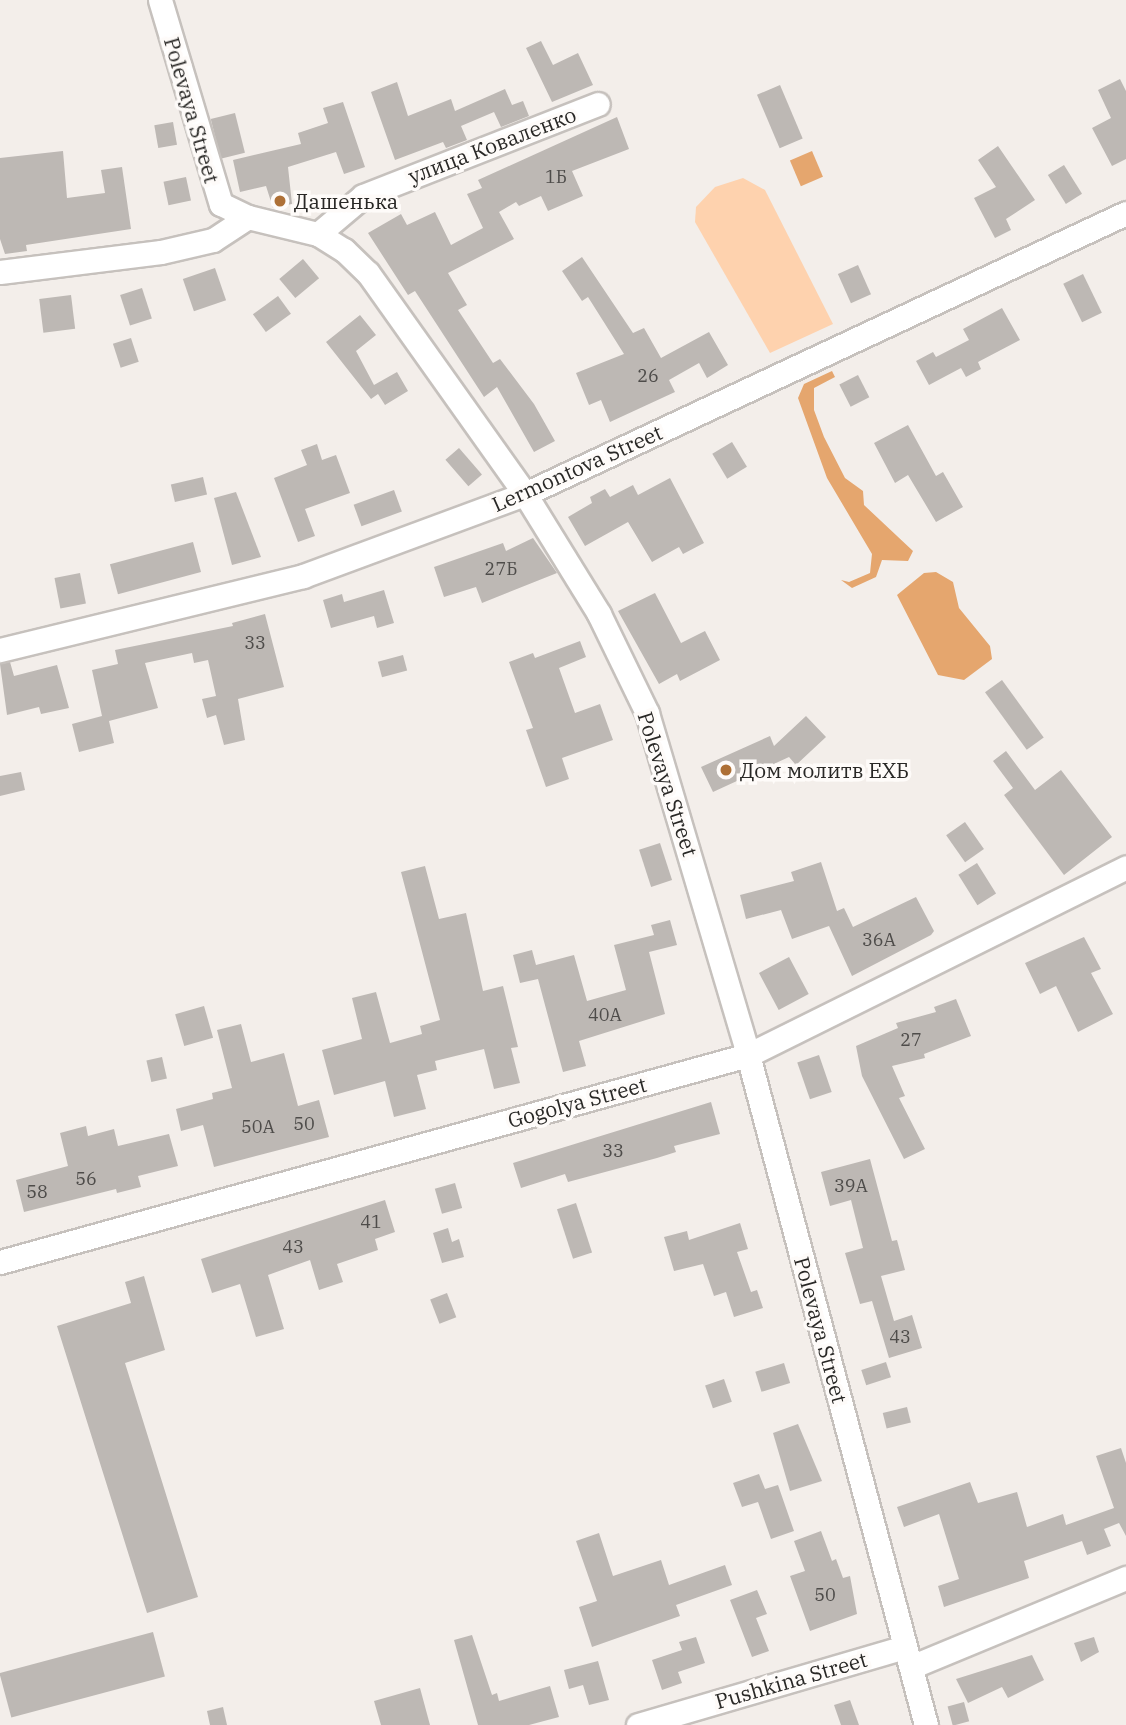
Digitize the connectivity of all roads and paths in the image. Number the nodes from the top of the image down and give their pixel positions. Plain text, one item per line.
1 (160, 0) edge
2 (598, 103) dead end
3 (1126, 213) edge
4 (248, 218) junction
5 (318, 234) junction
6 (0, 272) edge
7 (525, 494) junction
8 (0, 650) edge
9 (1126, 867) edge
10 (748, 1055) junction
11 (0, 1262) edge
12 (1126, 1578) edge
13 (907, 1657) junction
14 (638, 1725) edge
15 (926, 1725) edge

1 - 4 street, Polevaya Street
2 - 5 street, улица Коваленко
3 - 7 street, Lermontova Street
4 - 5 street, Polevaya Street
4 - 6 street
5 - 7 street, Polevaya Street
7 - 8 street, Lermontova Street
7 - 10 street, Polevaya Street
9 - 10 street, Gogolya Street
10 - 11 street, Gogolya Street
10 - 13 street, Polevaya Street
12 - 13 street, Pushkina Street
13 - 14 street, Pushkina Street
13 - 15 street, Polevaya Street

